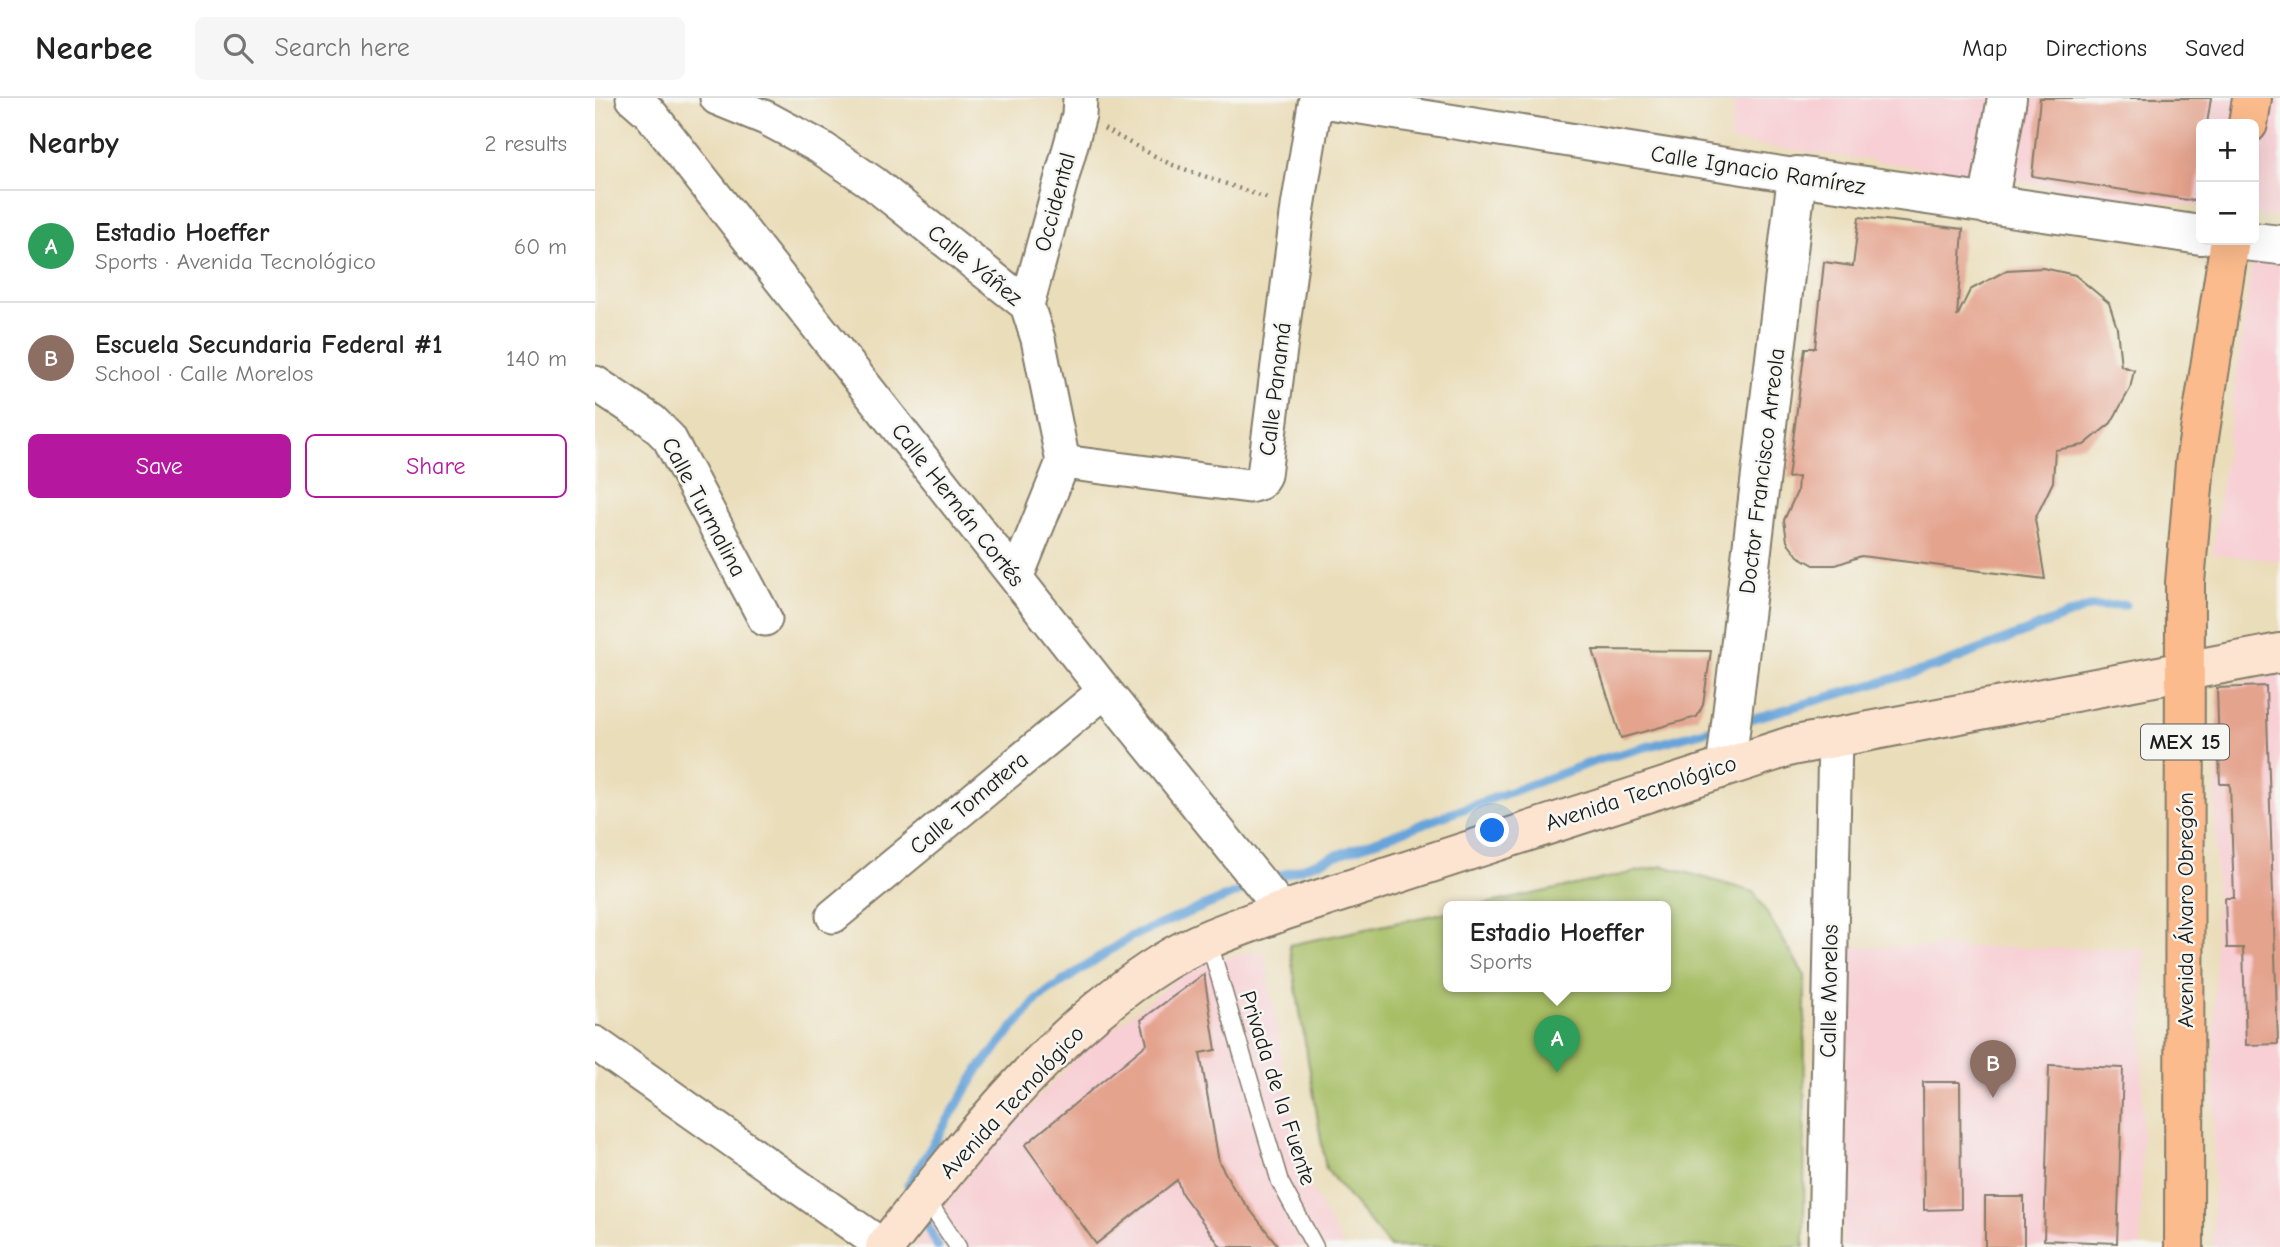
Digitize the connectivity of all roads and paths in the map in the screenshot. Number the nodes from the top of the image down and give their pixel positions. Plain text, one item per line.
1 (633, 98) edge
2 (717, 98) edge
3 (2007, 98) edge
4 (2252, 98) edge
5 (1316, 99) edge
6 (1079, 106) edge
7 (2249, 119) edge
8 (1797, 176) junction
9 (1988, 205) junction
10 (1298, 207) junction
11 (2196, 234) edge
12 (2259, 243) edge
13 (2229, 245) edge
14 (2280, 246) edge
15 (1027, 305) junction
16 (595, 383) edge
17 (1063, 462) junction
18 (1016, 578) junction
19 (765, 619) dead end
20 (2280, 653) edge
21 (2186, 670) junction
22 (1105, 691) junction
23 (1835, 735) junction
24 (1726, 765) junction
25 (1283, 911) junction
26 (833, 916) dead end
27 (1208, 939) junction
28 (595, 1043) edge
29 (925, 1197) junction
30 (885, 1247) edge
31 (958, 1247) edge
32 (1315, 1247) edge
33 (1825, 1247) edge
34 (2184, 1247) edge

1 - 18 street, Calle Hernán Cortés
2 - 15 street, Calle Yáñez
3 - 9 street
4 - 7 highway
5 - 8 street, Calle Ignacio Ramírez
5 - 10 street, Calle Panamá
6 - 10 path
6 - 15 street, Occidental
8 - 9 street, Calle Ignacio Ramírez
8 - 24 street, Doctor Francisco Arreola
9 - 11 street, Calle Ignacio Ramírez
10 - 17 street, Calle Panamá
12 - 14 street
13 - 21 highway, Avenida Álvaro Obregón / MEX 15
15 - 17 street, Calle Yáñez
16 - 19 street, Calle Turmalina
17 - 18 street
18 - 22 street, Calle Hernán Cortés
20 - 21 main road, Avenida Tecnológico
21 - 23 main road, Avenida Tecnológico
21 - 34 highway, Avenida Álvaro Obregón / MEX 15
22 - 25 street, Calle Hernán Cortés
22 - 26 street, Calle Tomatera
23 - 24 main road, Avenida Tecnológico
23 - 33 street, Calle Morelos
24 - 25 main road, Avenida Tecnológico
25 - 27 main road, Avenida Tecnológico
27 - 29 main road, Avenida Tecnológico
27 - 32 lane, Privada de la Fuente
28 - 30 street
29 - 30 main road, Avenida Tecnológico
29 - 31 lane

